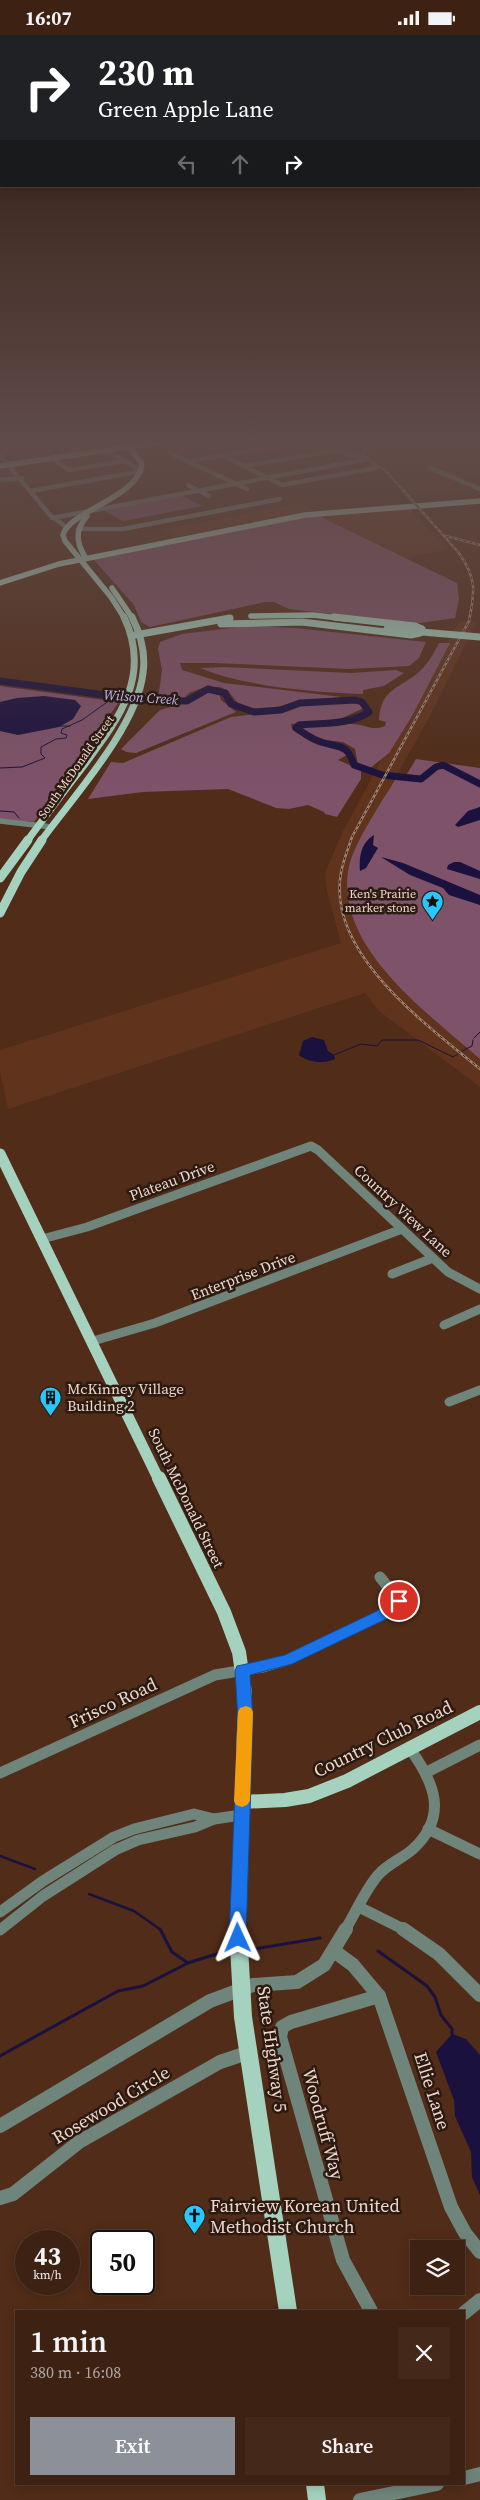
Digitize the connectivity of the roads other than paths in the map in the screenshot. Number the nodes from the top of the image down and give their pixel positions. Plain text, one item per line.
1 (87, 557) edge
2 (82, 558) junction
3 (92, 569) junction
4 (103, 577) junction
5 (95, 578) junction
6 (1, 579) edge
7 (251, 617) junction
8 (272, 618) junction
9 (221, 624) junction
10 (138, 626) junction
11 (389, 627) junction
12 (164, 629) junction
13 (176, 632) junction
14 (480, 633) edge
15 (141, 636) junction
16 (131, 637) junction
17 (480, 637) edge
18 (145, 661) junction
19 (0, 822) edge
20 (40, 826) junction
21 (52, 827) junction
22 (0, 878) edge
23 (2, 909) edge
24 (0, 920) edge
25 (311, 1146) joint
26 (0, 1155) edge
27 (402, 1229) junction
28 (42, 1239) junction
29 (433, 1258) junction
30 (392, 1274) dead end
31 (480, 1289) edge
32 (480, 1309) edge
33 (444, 1325) dead end
34 (93, 1341) junction
35 (480, 1390) edge
36 (449, 1402) dead end
37 (380, 1577) dead end
38 (242, 1671) junction
39 (480, 1713) edge
40 (480, 1745) edge
41 (410, 1749) junction
42 (427, 1772) junction
43 (0, 1773) edge
44 (242, 1808) junction
45 (214, 1819) joint
46 (428, 1829) junction
47 (480, 1854) edge
48 (40, 1891) junction
49 (359, 1907) junction
50 (0, 1912) edge
51 (0, 1930) edge
52 (334, 1951) junction
53 (241, 1988) junction
54 (480, 1995) edge
55 (379, 1996) junction
56 (282, 2027) joint
57 (247, 2053) junction
58 (0, 2126) edge
59 (0, 2198) edge
60 (480, 2253) edge
61 (480, 2300) edge
62 (288, 2310) edge
63 (370, 2310) edge
64 (465, 2312) edge
65 (480, 2474) edge
66 (465, 2478) edge
67 (315, 2485) edge
68 (431, 2485) edge
69 (317, 2500) edge
70 (360, 2500) edge

1 - 2 main road
2 - 3 main road, South McDonald Street
2 - 6 main road
2 - 6 main road
3 - 4 main road, South McDonald Street
3 - 5 main road, South McDonald Street
4 - 5 main road
4 - 10 main road, South McDonald Street
5 - 16 main road, South McDonald Street
7 - 8 main road
7 - 9 main road
7 - 12 main road
8 - 9 main road
8 - 11 main road
9 - 13 main road
10 - 12 main road
10 - 15 main road, South McDonald Street
11 - 14 main road, bridge
11 - 17 main road, bridge
12 - 15 main road
13 - 15 main road
13 - 18 main road
15 - 16 main road
15 - 18 main road, South McDonald Street
16 - 20 main road, South McDonald Street
18 - 21 main road, South McDonald Street
19 - 20 street
20 - 21 street
20 - 22 main road, South McDonald Street
21 - 23 main road, South McDonald Street
23 - 24 main road, South McDonald Street
25 - 27 street, Country View Lane
25 - 28 street, Plateau Drive
26 - 28 main road, South McDonald Street
27 - 29 street, Country View Lane
27 - 34 street, Enterprise Drive
28 - 34 main road, South McDonald Street
29 - 30 street
29 - 31 street, Country View Lane
32 - 33 street
34 - 38 main road, South McDonald Street
35 - 36 street
37 - 38 street, Frisco Road
38 - 43 street, Frisco Road
38 - 44 main road, State Highway 5
39 - 41 main road, Country Club Road
40 - 42 street
41 - 42 street
41 - 44 main road, Country Club Road
42 - 46 street
44 - 45 street
44 - 53 main road, State Highway 5
45 - 48 street
46 - 47 street
46 - 49 street
48 - 50 street
48 - 51 street
49 - 52 street
49 - 54 street
52 - 53 street
52 - 55 street, Ellie Lane
53 - 57 main road, State Highway 5
53 - 58 street
55 - 56 street
55 - 60 street, Ellie Lane
56 - 63 street, Woodruff Way
57 - 59 street, Rosewood Circle
57 - 62 main road, State Highway 5
61 - 64 street
65 - 66 street
67 - 69 main road
68 - 70 street

